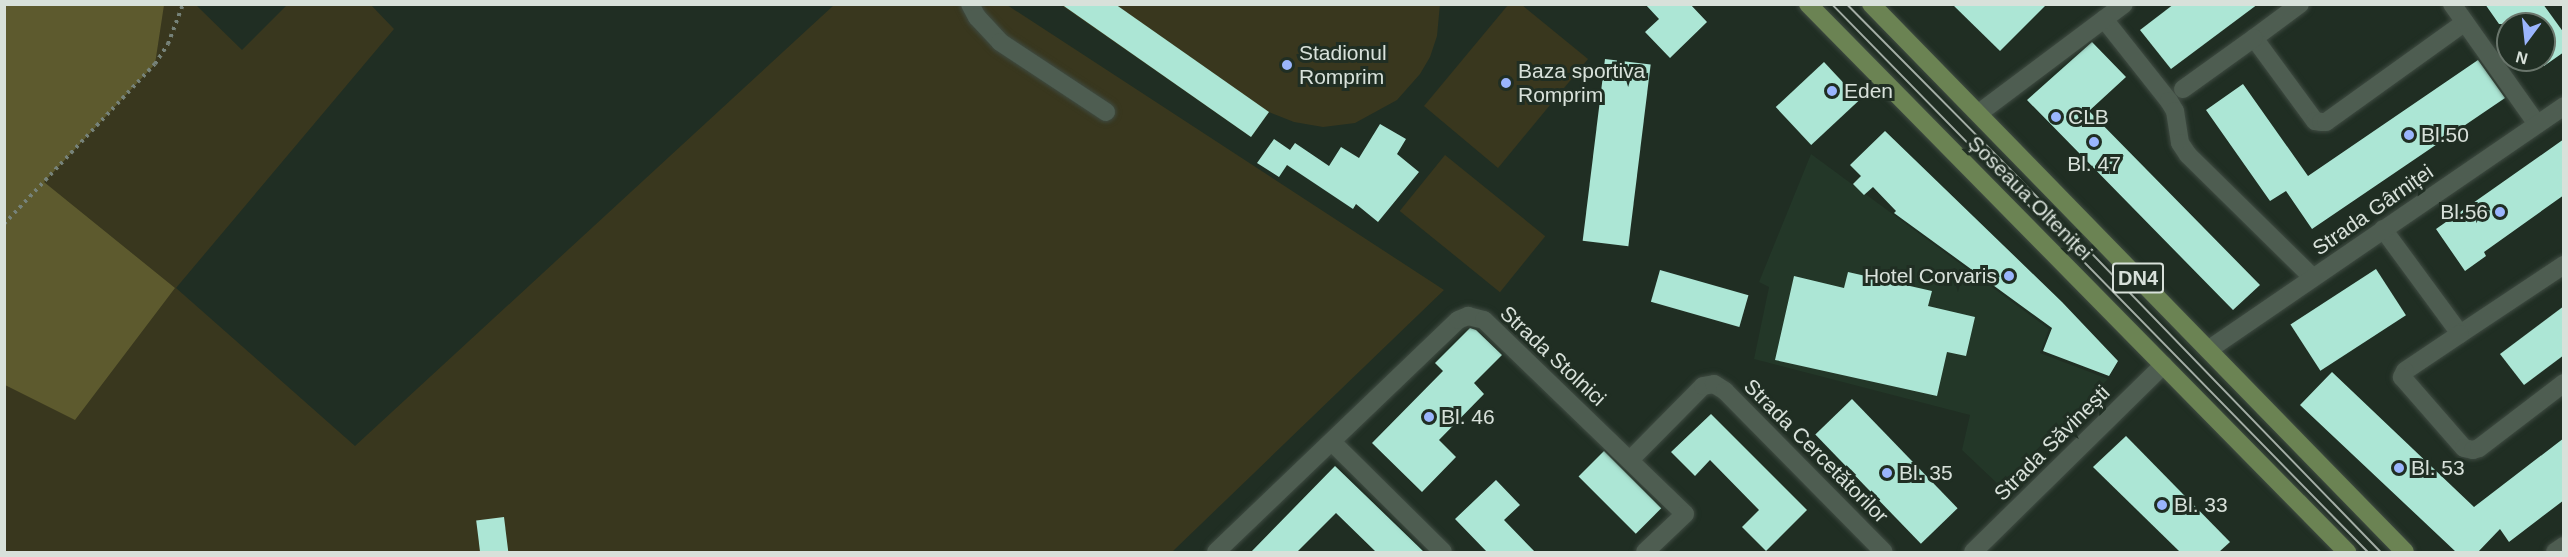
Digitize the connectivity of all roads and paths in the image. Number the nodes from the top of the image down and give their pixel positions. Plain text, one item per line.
1 (183, 4) edge
2 (970, 4) edge
3 (1808, 4) edge
4 (1871, 4) edge
5 (2124, 4) edge
6 (2300, 4) edge
7 (2452, 4) edge
8 (2104, 19) junction
9 (2465, 22) junction
10 (2254, 38) junction
11 (2183, 89) dead end
12 (2564, 106) edge
13 (1106, 112) dead end
14 (1979, 113) junction
15 (2537, 124) junction
16 (4, 224) edge
17 (2383, 230) junction
18 (2564, 265) edge
19 (2313, 278) junction
20 (2460, 334) junction
21 (2208, 350) junction
22 (2163, 365) junction
23 (2564, 383) edge
24 (1332, 442) junction
25 (1630, 460) junction
26 (2564, 546) edge
27 (1216, 552) edge
28 (1443, 552) edge
29 (1645, 552) edge
30 (1884, 552) edge
31 (1973, 552) edge
32 (2347, 552) edge
33 (2405, 552) edge
34 (2555, 552) edge

1 - 16 path
2 - 13 street
3 - 22 main road, Șoseaua Olteniței
4 - 14 main road, Șoseaua Olteniței / DN4
5 - 8 street
6 - 10 street
7 - 9 street
8 - 14 street
8 - 19 street
9 - 10 street
9 - 15 street
10 - 11 street
12 - 15 street, Strada Gârniței
14 - 21 main road, Șoseaua Olteniței / DN4
15 - 17 street, Strada Gârniței
17 - 19 street, Strada Gârniței
17 - 20 street
18 - 20 street
19 - 21 street, Strada Gârniței
20 - 23 street
21 - 33 main road, Șoseaua Olteniței / DN4
22 - 31 street, Strada Săvinești
22 - 32 main road, Șoseaua Olteniței
24 - 25 street, Strada Stolnici
24 - 27 street, Strada Stolnici
24 - 28 street
25 - 29 street
25 - 30 street, Strada Cercetătorilor
26 - 34 street

